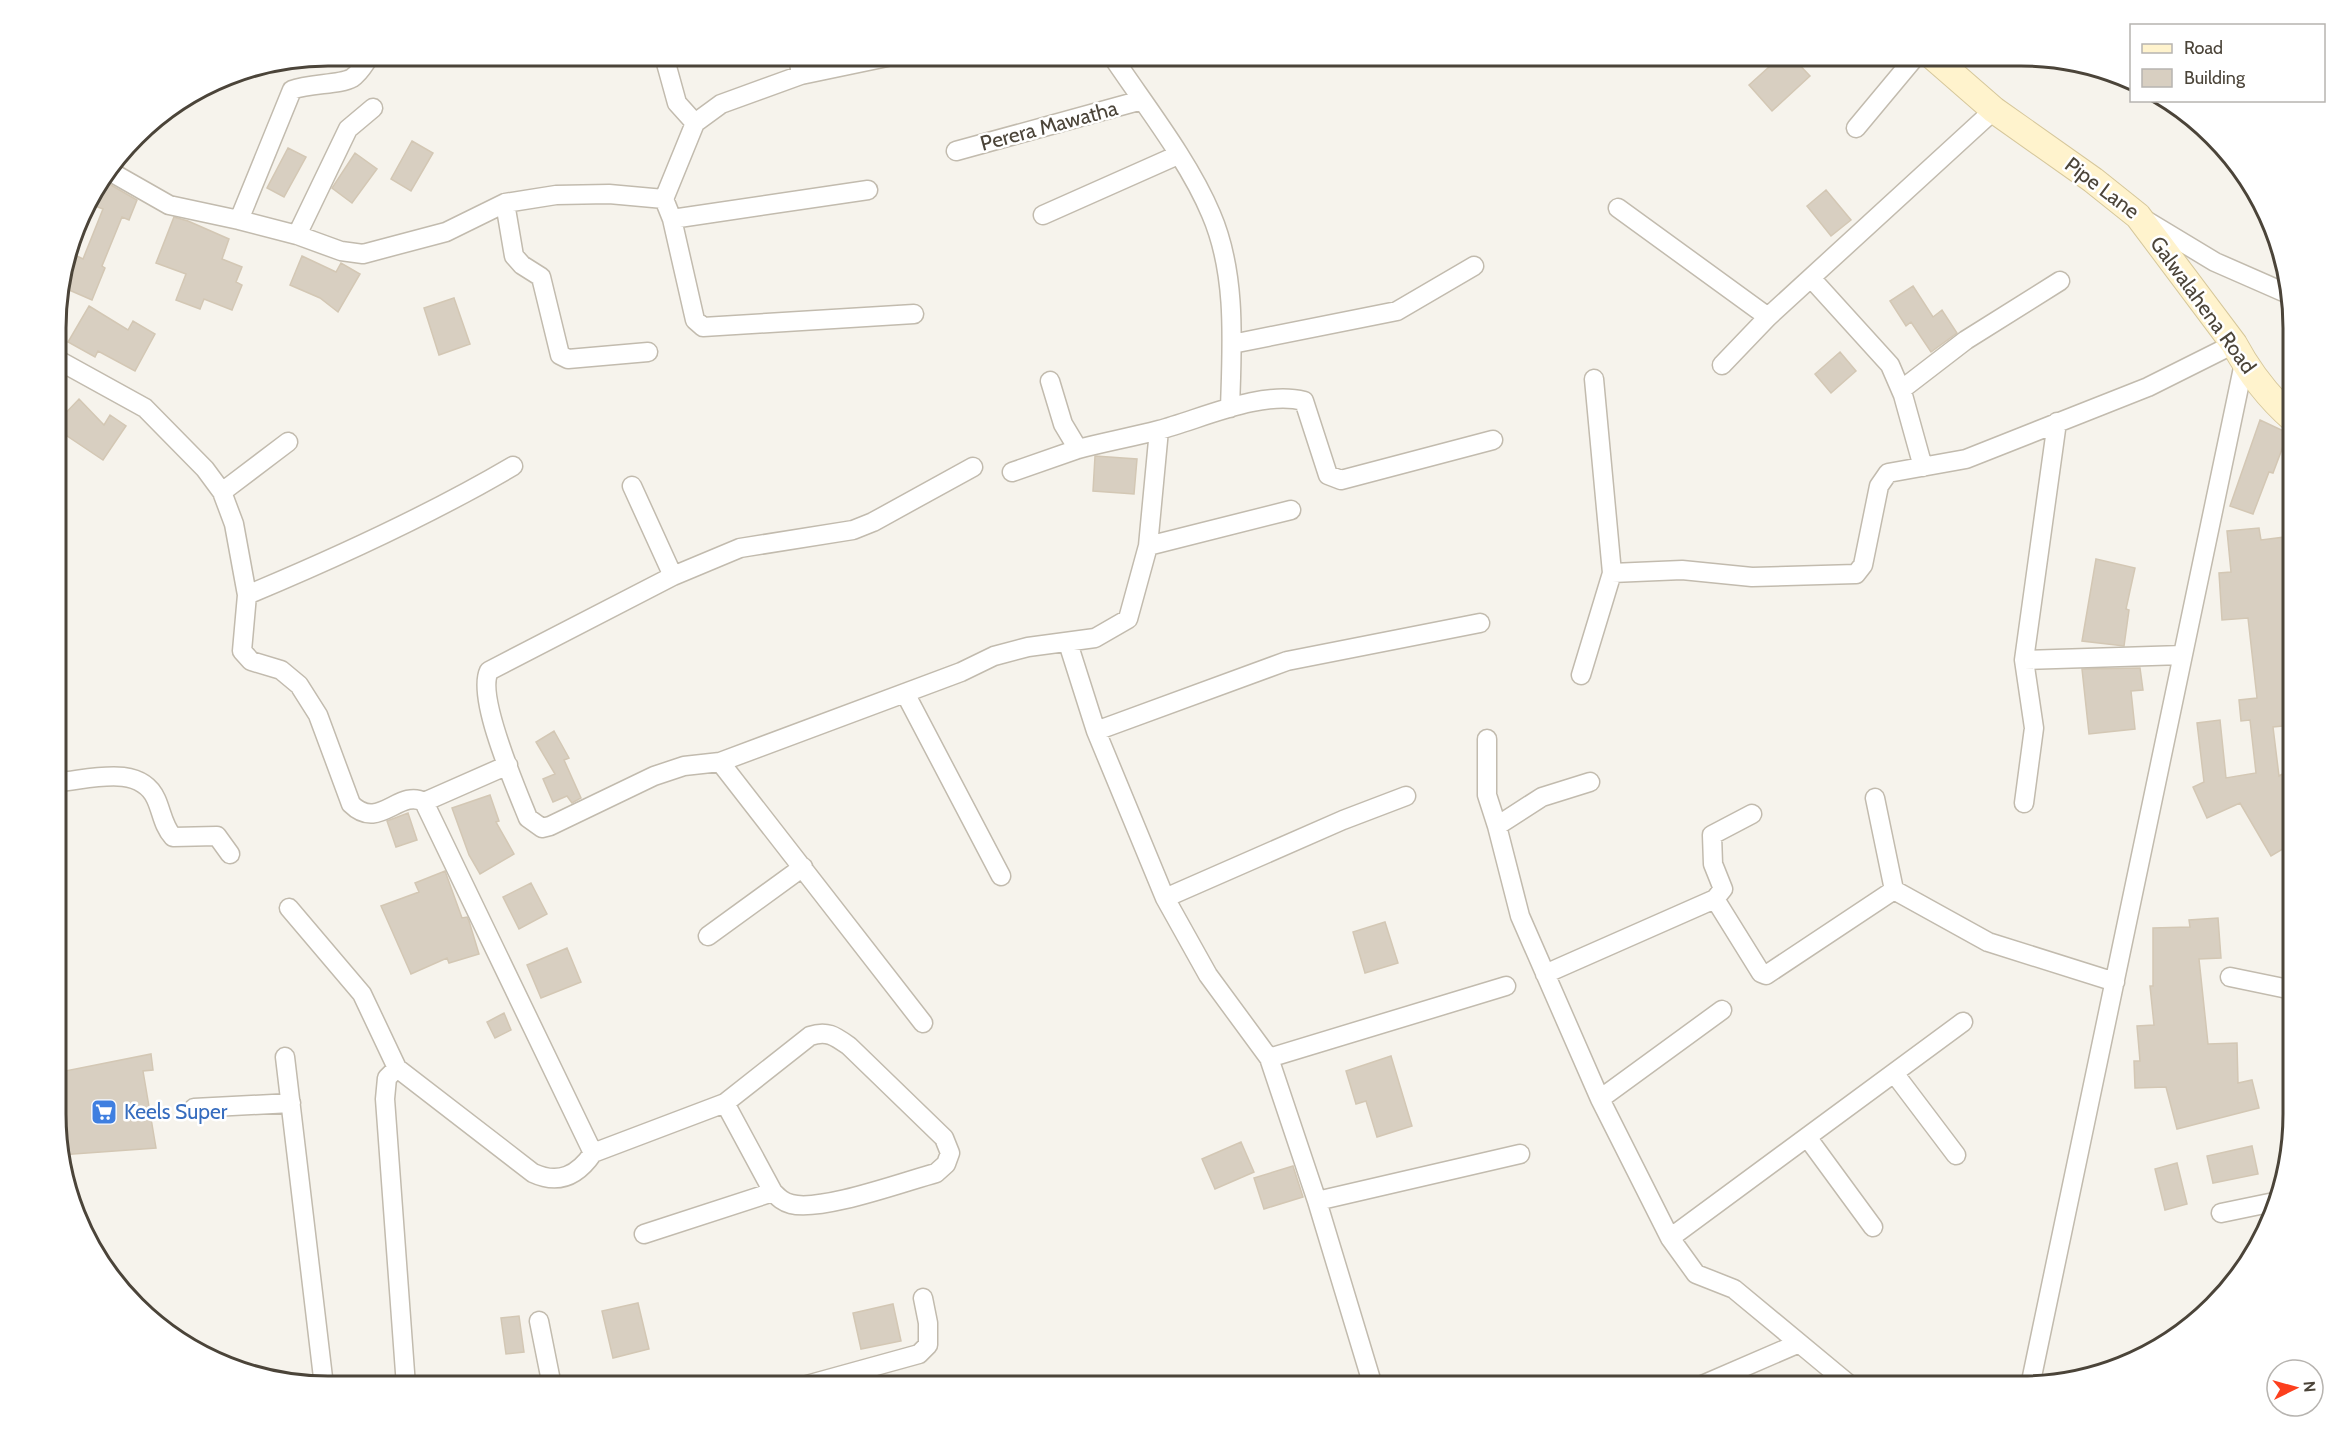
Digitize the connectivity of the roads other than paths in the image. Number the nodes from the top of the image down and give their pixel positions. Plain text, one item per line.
1 (363, 66) edge
2 (667, 66) edge
3 (800, 66) edge
4 (844, 66) edge
5 (1119, 66) edge
6 (1908, 66) edge
7 (1947, 66) edge
8 (801, 75) junction
9 (1142, 100) junction
10 (373, 108) dead end
11 (1994, 110) junction
12 (695, 123) junction
13 (1856, 128) dead end
14 (956, 151) dead end
15 (1178, 155) junction
16 (116, 175) edge
17 (868, 190) dead end
18 (664, 200) junction
19 (506, 203) junction
20 (1618, 208) dead end
21 (1043, 215) dead end
22 (2138, 216) junction
23 (672, 219) junction
24 (239, 220) junction
25 (297, 235) junction
26 (1474, 266) dead end
27 (1811, 278) junction
28 (2060, 281) dead end
29 (2280, 291) edge
30 (914, 314) dead end
31 (1767, 317) junction
32 (1232, 344) junction
33 (648, 352) dead end
34 (2239, 353) junction
35 (66, 364) edge
36 (1722, 365) dead end
37 (1594, 379) dead end
38 (1050, 381) dead end
39 (1901, 390) junction
40 (1230, 408) junction
41 (2283, 410) edge
42 (2057, 422) junction
43 (1159, 430) junction
44 (1493, 440) dead end
45 (288, 442) dead end
46 (1078, 449) junction
47 (513, 466) dead end
48 (973, 466) dead end
49 (1923, 467) junction
50 (1012, 472) dead end
51 (632, 486) dead end
52 (222, 492) junction
53 (1291, 510) dead end
54 (1148, 546) junction
55 (1612, 573) junction
56 (673, 576) junction
57 (247, 595) junction
58 (1480, 623) dead end
59 (1068, 643) junction
60 (2183, 655) junction
61 (2024, 660) junction
62 (1581, 675) dead end
63 (904, 693) junction
64 (1096, 731) junction
65 (1487, 739) dead end
66 (720, 762) junction
67 (508, 765) junction
68 (66, 781) edge
69 (1590, 782) dead end
70 (1406, 796) dead end
71 (1875, 798) dead end
72 (424, 802) junction
73 (2024, 803) dead end
74 (1752, 814) dead end
75 (1497, 826) junction
76 (230, 854) dead end
77 (803, 867) junction
78 (1002, 876) dead end
79 (1894, 891) junction
80 (1165, 898) junction
81 (1715, 899) junction
82 (289, 908) dead end
83 (708, 936) dead end
84 (1545, 974) junction
85 (2230, 977) dead end
86 (2115, 982) junction
87 (1506, 986) dead end
88 (2283, 988) edge
89 (1722, 1010) dead end
90 (1963, 1022) dead end
91 (922, 1023) dead end
92 (285, 1057) dead end
93 (1269, 1058) junction
94 (397, 1068) junction
95 (1894, 1073) junction
96 (1600, 1099) junction
97 (291, 1103) junction
98 (725, 1103) junction
99 (194, 1108) dead end
100 (1807, 1137) junction
101 (593, 1154) junction
102 (1520, 1154) dead end
103 (1956, 1155) dead end
104 (773, 1192) junction
105 (1317, 1201) junction
106 (2267, 1203) edge
107 (2221, 1213) dead end
108 (1873, 1227) dead end
109 (644, 1234) dead end
110 (1670, 1238) junction
111 (923, 1298) dead end
112 (539, 1321) dead end
113 (1797, 1344) junction
114 (2032, 1375) edge
115 (323, 1376) edge
116 (405, 1376) edge
117 (550, 1376) edge
118 (839, 1376) edge
119 (1370, 1376) edge
120 (1723, 1376) edge
121 (1838, 1376) edge

1 - 24 street
2 - 12 street
3 - 8 street
4 - 8 street
5 - 9 street
6 - 13 street
7 - 11 street, Pipe Lane
8 - 12 street
9 - 14 street, Perera Mawatha
9 - 15 street
10 - 25 street
11 - 22 street, Pipe Lane
11 - 27 street
12 - 18 street
15 - 21 street
15 - 32 street
16 - 24 street
17 - 23 street
18 - 19 street
18 - 23 street
19 - 25 street
19 - 33 street
20 - 31 street
22 - 29 street, Pipe Lane
22 - 34 street, Galwalahena Road
23 - 30 street
24 - 25 street
26 - 32 street
27 - 31 street
27 - 39 street
28 - 39 street
31 - 36 street
32 - 40 street
34 - 41 street, Galwalahena Road
34 - 42 street
34 - 60 street
35 - 52 street
37 - 55 street
38 - 46 street
39 - 49 street
40 - 43 street
40 - 44 street
42 - 49 street
42 - 61 street
43 - 46 street
43 - 54 street
45 - 52 street
46 - 50 street
47 - 57 street
48 - 56 street
49 - 55 street
51 - 56 street
52 - 57 street
53 - 54 street
54 - 59 street
55 - 62 street
56 - 67 street
57 - 72 street
58 - 64 street
59 - 63 street
59 - 64 street
60 - 61 street
60 - 86 street
61 - 73 street
63 - 66 street
63 - 78 street
64 - 80 street
65 - 75 street
66 - 67 street
66 - 77 street
67 - 72 street
68 - 76 street
69 - 75 street
70 - 80 street
71 - 79 street
72 - 101 street
74 - 81 street
75 - 84 street
77 - 83 street
77 - 91 street
79 - 81 street
79 - 86 street
80 - 93 street
81 - 84 street
82 - 94 street
84 - 96 street
85 - 88 street
86 - 114 street
87 - 93 street
89 - 96 street
90 - 95 street
92 - 97 street
93 - 105 street
94 - 101 street
94 - 116 street
95 - 100 street
95 - 103 street
96 - 110 street
97 - 99 street
97 - 115 street
98 - 101 street
98 - 104 street
98 - 104 street
100 - 108 street
100 - 110 street
102 - 105 street
104 - 109 street
105 - 119 street
106 - 107 street
110 - 113 street
111 - 118 street
112 - 117 street
113 - 120 street
113 - 121 street

